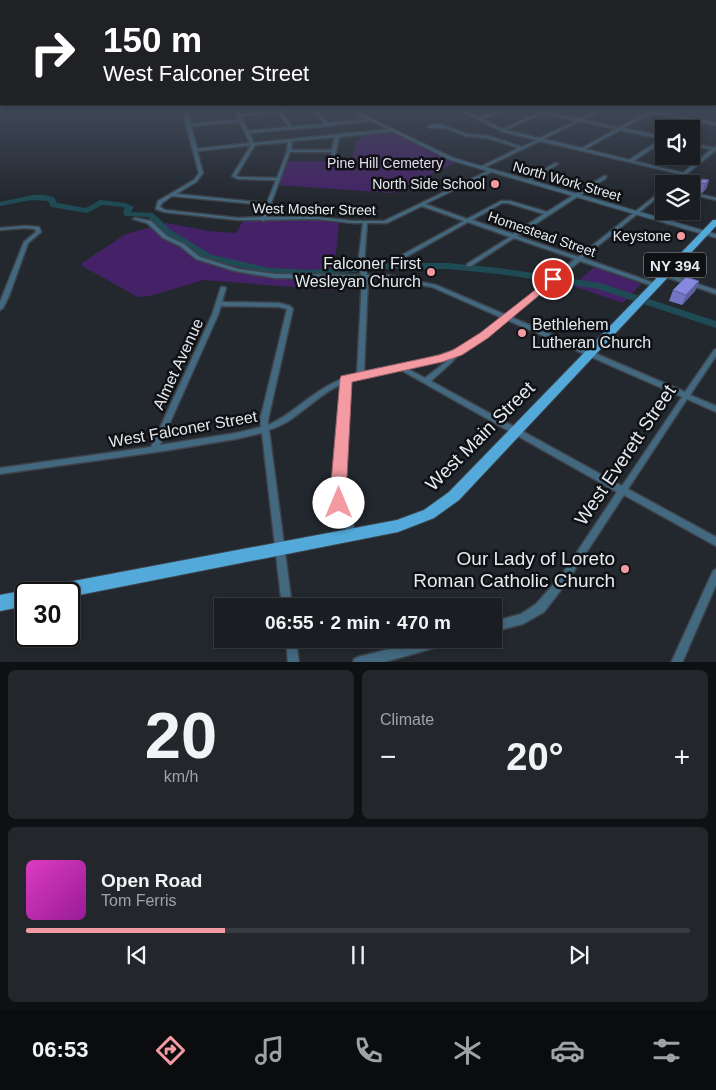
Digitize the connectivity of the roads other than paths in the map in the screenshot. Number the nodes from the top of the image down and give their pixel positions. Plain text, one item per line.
1 (192, 138) edge
2 (250, 138) edge
3 (319, 138) edge
4 (337, 138) edge
5 (409, 138) edge
6 (491, 138) edge
7 (535, 138) edge
8 (603, 138) edge
9 (540, 139) junction
10 (290, 141) junction
11 (655, 144) edge
12 (253, 145) junction
13 (700, 146) edge
14 (523, 148) junction
15 (583, 149) junction
16 (716, 149) edge
17 (196, 150) junction
18 (288, 151) junction
19 (334, 151) junction
20 (630, 161) junction
21 (556, 164) dead end
22 (331, 165) dead end
23 (481, 168) junction
24 (490, 171) junction
25 (684, 174) joint
26 (605, 177) dead end
27 (277, 178) junction
28 (527, 181) junction
29 (172, 195) junction
30 (576, 196) junction
31 (700, 196) edge
32 (655, 197) edge
33 (716, 199) edge
34 (268, 204) junction
35 (423, 204) junction
36 (635, 213) junction
37 (548, 214) junction
38 (135, 219) dead end
39 (263, 220) junction
40 (468, 220) junction
41 (365, 222) junction
42 (669, 222) joint
43 (716, 222) edge
44 (0, 229) edge
45 (705, 233) junction
46 (514, 236) junction
47 (716, 236) edge
48 (404, 256) dead end
49 (578, 258) junction
50 (469, 266) dead end
51 (363, 271) junction
52 (665, 275) junction
53 (655, 285) junction
54 (223, 288) dead end
55 (716, 292) edge
56 (220, 304) junction
57 (0, 308) edge
58 (505, 317) junction
59 (716, 351) edge
60 (458, 352) junction
61 (590, 354) junction
62 (400, 367) junction
63 (360, 375) junction
64 (346, 379) junction
65 (426, 381) junction
66 (686, 396) junction
67 (716, 409) edge
68 (265, 429) junction
69 (516, 430) junction
70 (154, 449) junction
71 (0, 471) edge
72 (622, 490) junction
73 (352, 535) junction
74 (716, 542) edge
75 (280, 549) junction
76 (716, 574) edge
77 (80, 588) edge
78 (286, 598) edge
79 (15, 600) edge
80 (0, 603) edge
81 (502, 624) edge
82 (292, 648) edge
83 (413, 648) edge
84 (294, 662) edge
85 (358, 662) edge
86 (676, 662) edge

1 - 17 street
2 - 12 street
3 - 10 street
4 - 19 street
5 - 23 street, North Work Street
6 - 14 street
7 - 9 street
8 - 15 street
9 - 14 street
9 - 15 street
10 - 12 street
10 - 18 street
11 - 20 street
12 - 17 street
12 - 27 street
13 - 16 street
14 - 23 street
15 - 20 street
16 - 25 street
17 - 29 street
18 - 19 street
18 - 27 street
19 - 22 street
20 - 25 street
21 - 28 street
23 - 24 street, North Work Street
24 - 28 street, North Work Street
24 - 35 street, West Mosher Street
26 - 30 street
27 - 34 street
28 - 30 street, North Work Street
29 - 34 street
29 - 39 street, West Mosher Street
30 - 36 street, North Work Street
30 - 37 street
31 - 33 street
32 - 36 street, West Falconer Street
34 - 39 street
35 - 40 street, Homestead Street
35 - 41 street, West Mosher Street
36 - 42 street, North Work Street
36 - 49 street, West Falconer Street
37 - 40 street
37 - 46 street
38 - 51 street
39 - 41 street, West Mosher Street
40 - 46 street, Homestead Street
40 - 48 street
41 - 51 street
42 - 45 street, North Work Street
43 - 45 main road, NY 394
44 - 57 street
45 - 47 street, North Work Street
45 - 52 main road, West Main Street / NY 394
46 - 49 street, Homestead Street
46 - 50 street
49 - 53 street, Homestead Street
49 - 58 street, West Falconer Street
51 - 58 street
51 - 63 street
52 - 53 main road, West Main Street / NY 394
52 - 55 street
53 - 61 main road, West Main Street / NY 394
54 - 56 street, Almet Avenue
56 - 68 street
56 - 70 street, Almet Avenue
58 - 60 street, West Falconer Street
58 - 61 street
59 - 66 street, West Everett Street
60 - 62 street, West Falconer Street
60 - 65 street
61 - 66 street
61 - 69 main road, West Main Street / NY 394
62 - 63 street, West Falconer Street
62 - 65 street
63 - 64 street, West Falconer Street
64 - 68 street, West Falconer Street
64 - 73 street
65 - 69 street
66 - 67 street
66 - 72 street, West Everett Street
68 - 70 street, West Falconer Street
68 - 75 street
69 - 72 street
69 - 73 main road, West Main Street / NY 394
70 - 71 street, West Falconer Street
72 - 74 street
72 - 81 street, West Everett Street
73 - 75 main road, West Main Street / NY 394
75 - 77 main road, West Main Street / NY 394
75 - 78 street
76 - 86 street
79 - 80 main road
82 - 84 street
83 - 85 street

